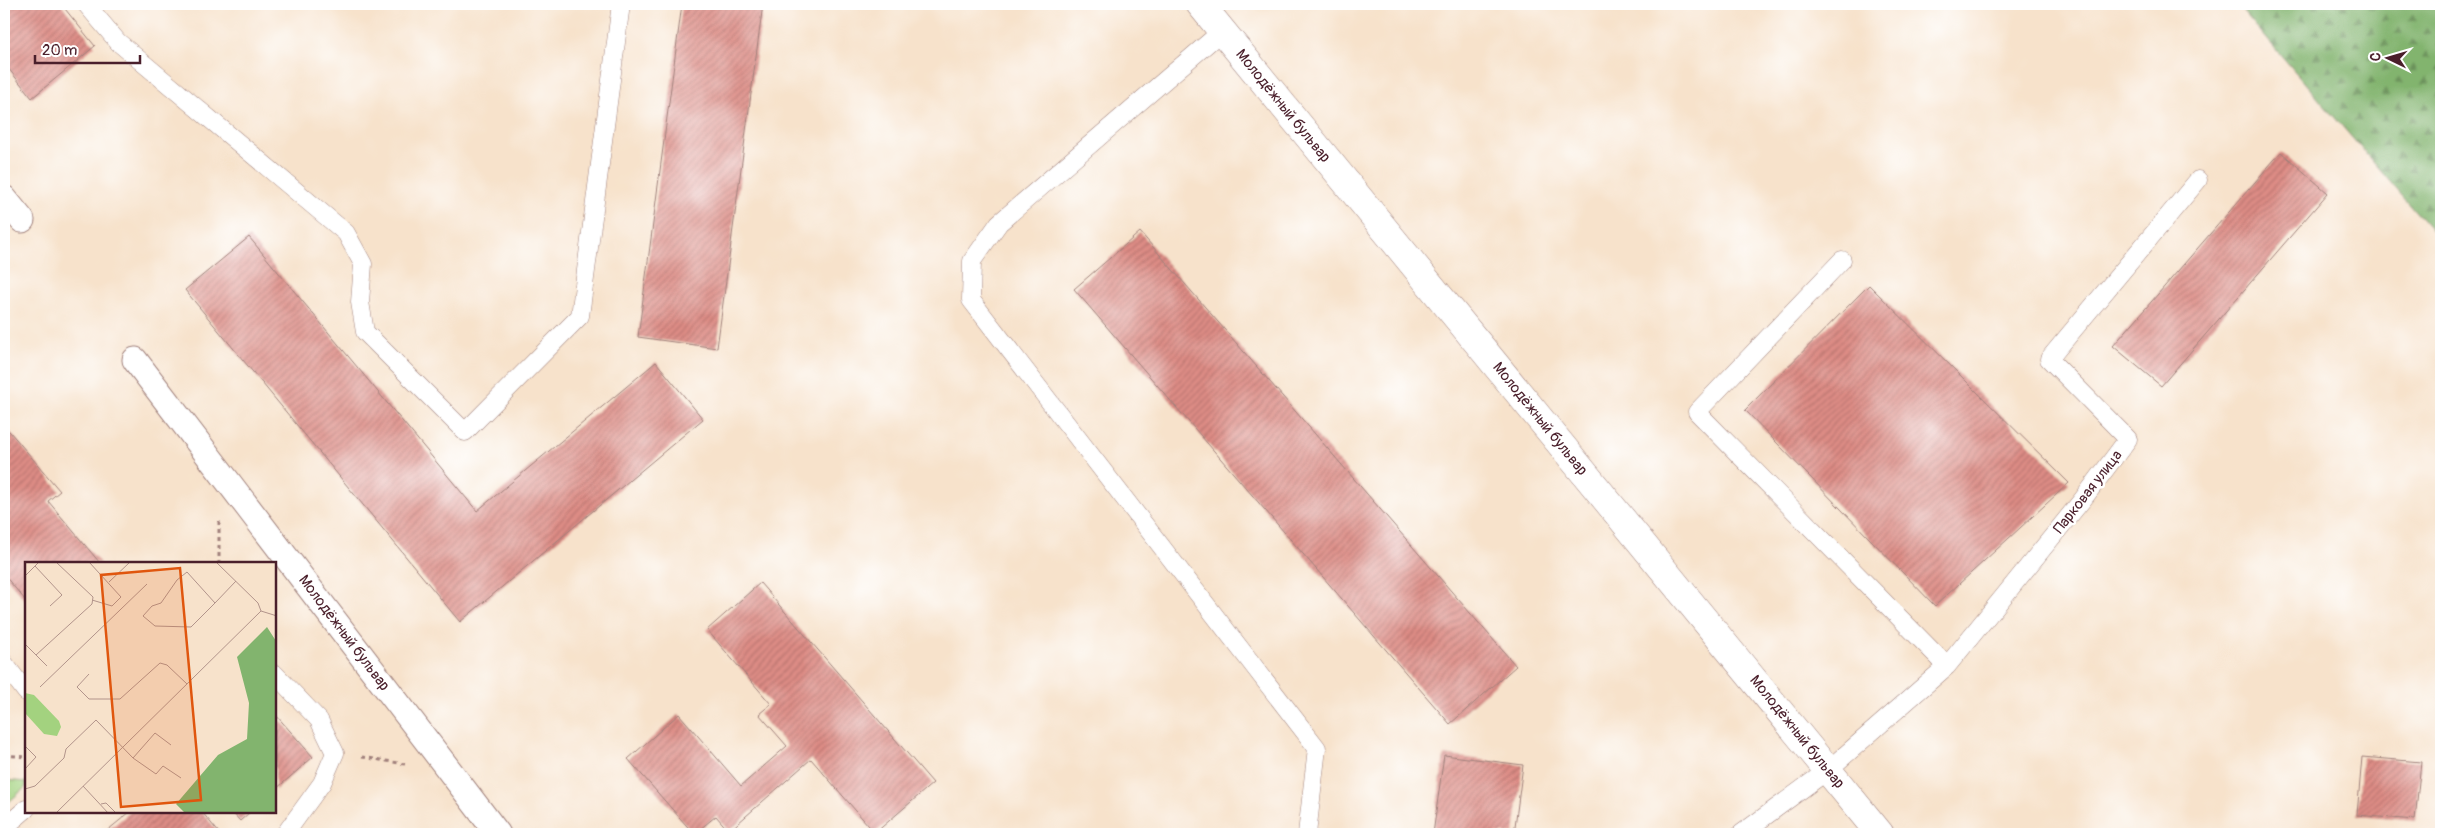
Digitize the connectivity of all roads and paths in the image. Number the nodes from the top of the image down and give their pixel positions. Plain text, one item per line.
1 (86, 4) edge
2 (621, 4) edge
3 (1200, 4) edge
4 (1222, 31) junction
5 (2198, 180) dead end
6 (4, 198) edge
7 (22, 220) dead end
8 (1842, 260) dead end
9 (135, 360) dead end
10 (4, 663) edge
11 (1947, 666) junction
12 (276, 675) edge
13 (25, 691) edge
14 (334, 752) junction
15 (4, 755) edge
16 (25, 757) edge
17 (1828, 770) junction
18 (450, 772) junction
19 (25, 810) edge
20 (4, 828) edge
21 (285, 834) edge
22 (498, 834) edge
23 (1308, 834) edge
24 (1741, 834) edge
25 (1880, 834) edge

1 - 2 lane
3 - 4 street, Молодёжный бульвар
4 - 17 street, Молодёжный бульвар
4 - 23 lane
5 - 11 lane, Парковая улица
6 - 7 street
8 - 11 lane
9 - 18 street, Молодёжный бульвар
10 - 13 lane
11 - 17 lane, Парковая улица
12 - 14 lane
14 - 18 path
14 - 21 lane
15 - 16 path
17 - 24 lane, Парковая улица
17 - 25 street, Молодёжный бульвар
18 - 22 street, Молодёжный бульвар
19 - 20 lane

